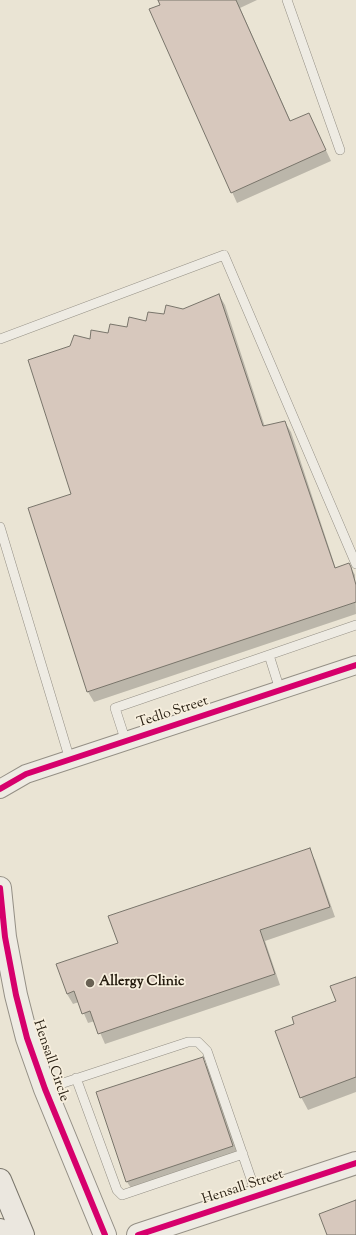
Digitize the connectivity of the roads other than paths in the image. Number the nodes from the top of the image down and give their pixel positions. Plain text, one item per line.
1 (287, 0) edge
2 (340, 150) dead end
3 (0, 339) edge
4 (0, 527) edge
5 (356, 564) edge
6 (356, 625) edge
7 (269, 655) junction
8 (356, 665) edge
9 (280, 690) junction
10 (126, 742) junction
11 (70, 760) junction
12 (0, 789) edge
13 (0, 888) edge
14 (76, 1078) junction
15 (45, 1088) junction
16 (243, 1154) junction
17 (356, 1163) edge
18 (0, 1180) edge
19 (257, 1196) junction
20 (0, 1230) edge
21 (2, 1235) edge
22 (23, 1235) edge
23 (105, 1235) edge
24 (138, 1235) edge

1 - 2 lane
3 - 5 lane
4 - 11 lane
6 - 7 lane
7 - 9 lane
7 - 10 lane
8 - 9 street, Tedlo Street
9 - 10 street, Tedlo Street
10 - 11 street, Tedlo Street
11 - 12 street, Tedlo Street
13 - 15 street, Hensall Circle
14 - 15 lane
14 - 16 lane
14 - 16 lane
15 - 23 street, Hensall Circle
16 - 19 lane
17 - 19 street, Hensall Street
18 - 22 main road
19 - 24 street, Hensall Street
20 - 21 main road

